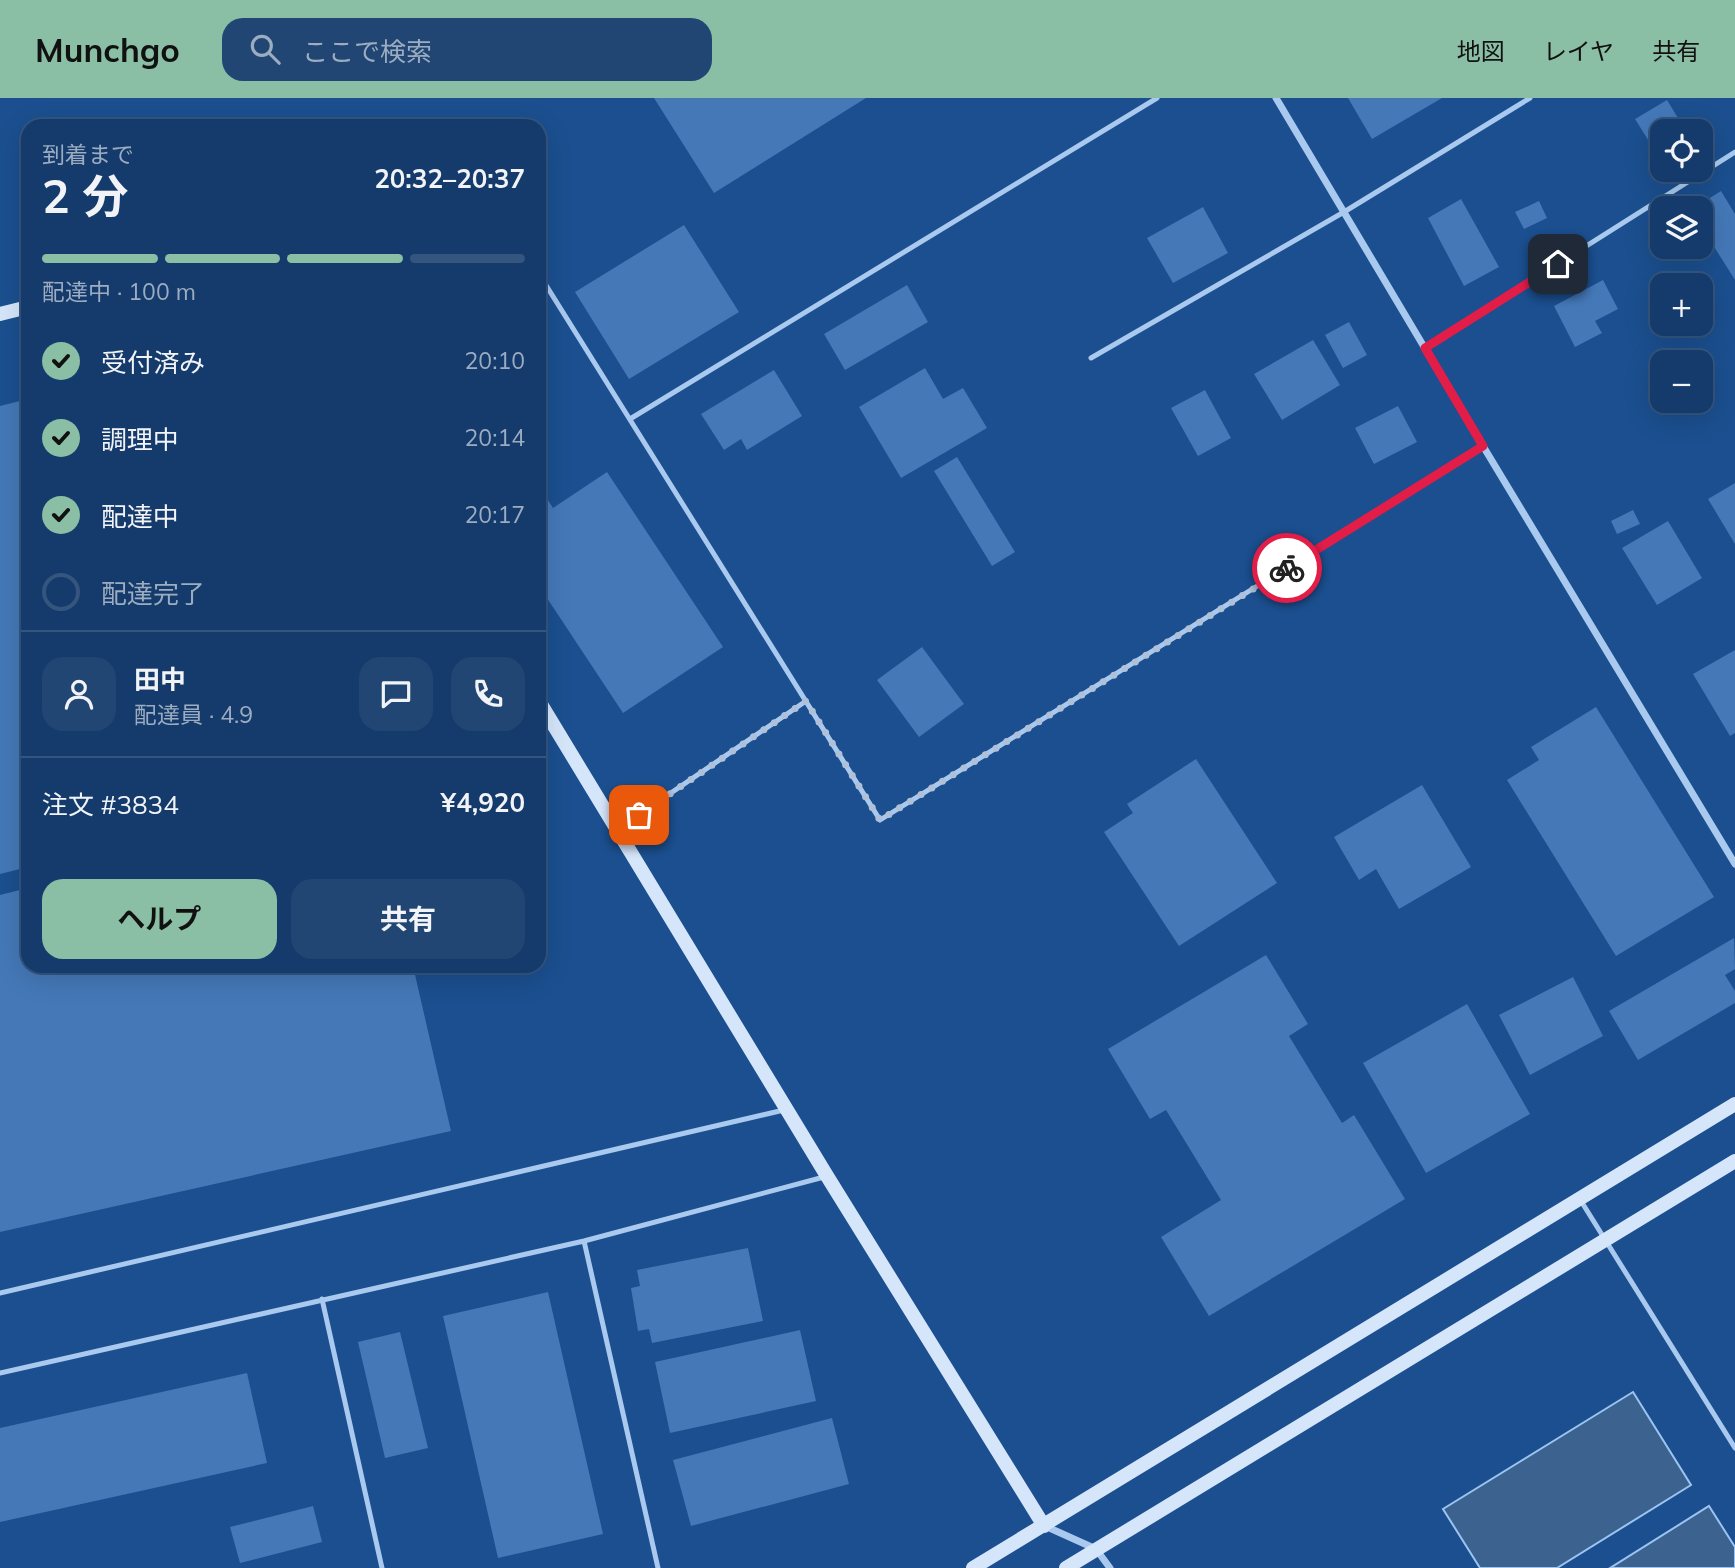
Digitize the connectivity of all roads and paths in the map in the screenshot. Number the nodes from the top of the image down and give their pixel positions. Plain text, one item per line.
1 (1157, 98) edge
2 (1276, 98) edge
3 (1530, 98) edge
4 (1735, 152) edge
5 (1344, 212) junction
6 (546, 285) edge
7 (21, 309) edge
8 (0, 314) edge
9 (1425, 348) junction
10 (1091, 358) dead end
11 (630, 419) junction
12 (1483, 446) junction
13 (806, 701) junction
14 (546, 712) edge
15 (618, 830) junction
16 (1735, 864) edge
17 (1735, 1104) edge
18 (786, 1109) junction
19 (1735, 1161) edge
20 (827, 1176) junction
21 (1580, 1199) junction
22 (1606, 1239) junction
23 (583, 1241) junction
24 (0, 1293) edge
25 (322, 1300) junction
26 (0, 1373) edge
27 (1735, 1448) edge
28 (1044, 1526) junction
29 (1097, 1549) junction
30 (383, 1568) edge
31 (658, 1568) edge
32 (974, 1568) edge
33 (1066, 1568) edge
34 (1110, 1568) edge

1 - 11 lane
2 - 5 street
3 - 5 lane
4 - 9 lane
5 - 9 street
5 - 10 lane
6 - 11 lane
7 - 8 street
9 - 12 street
11 - 13 lane
12 - 13 lane
12 - 16 street
13 - 15 lane
14 - 15 street
15 - 18 street
17 - 21 street
18 - 20 street
18 - 24 lane
19 - 22 street
20 - 23 lane
20 - 28 street
21 - 22 lane
21 - 28 street
22 - 27 lane
22 - 29 street
23 - 25 lane
23 - 31 lane
25 - 26 lane
25 - 30 lane
28 - 29 street
28 - 32 street
29 - 33 street
29 - 34 street

